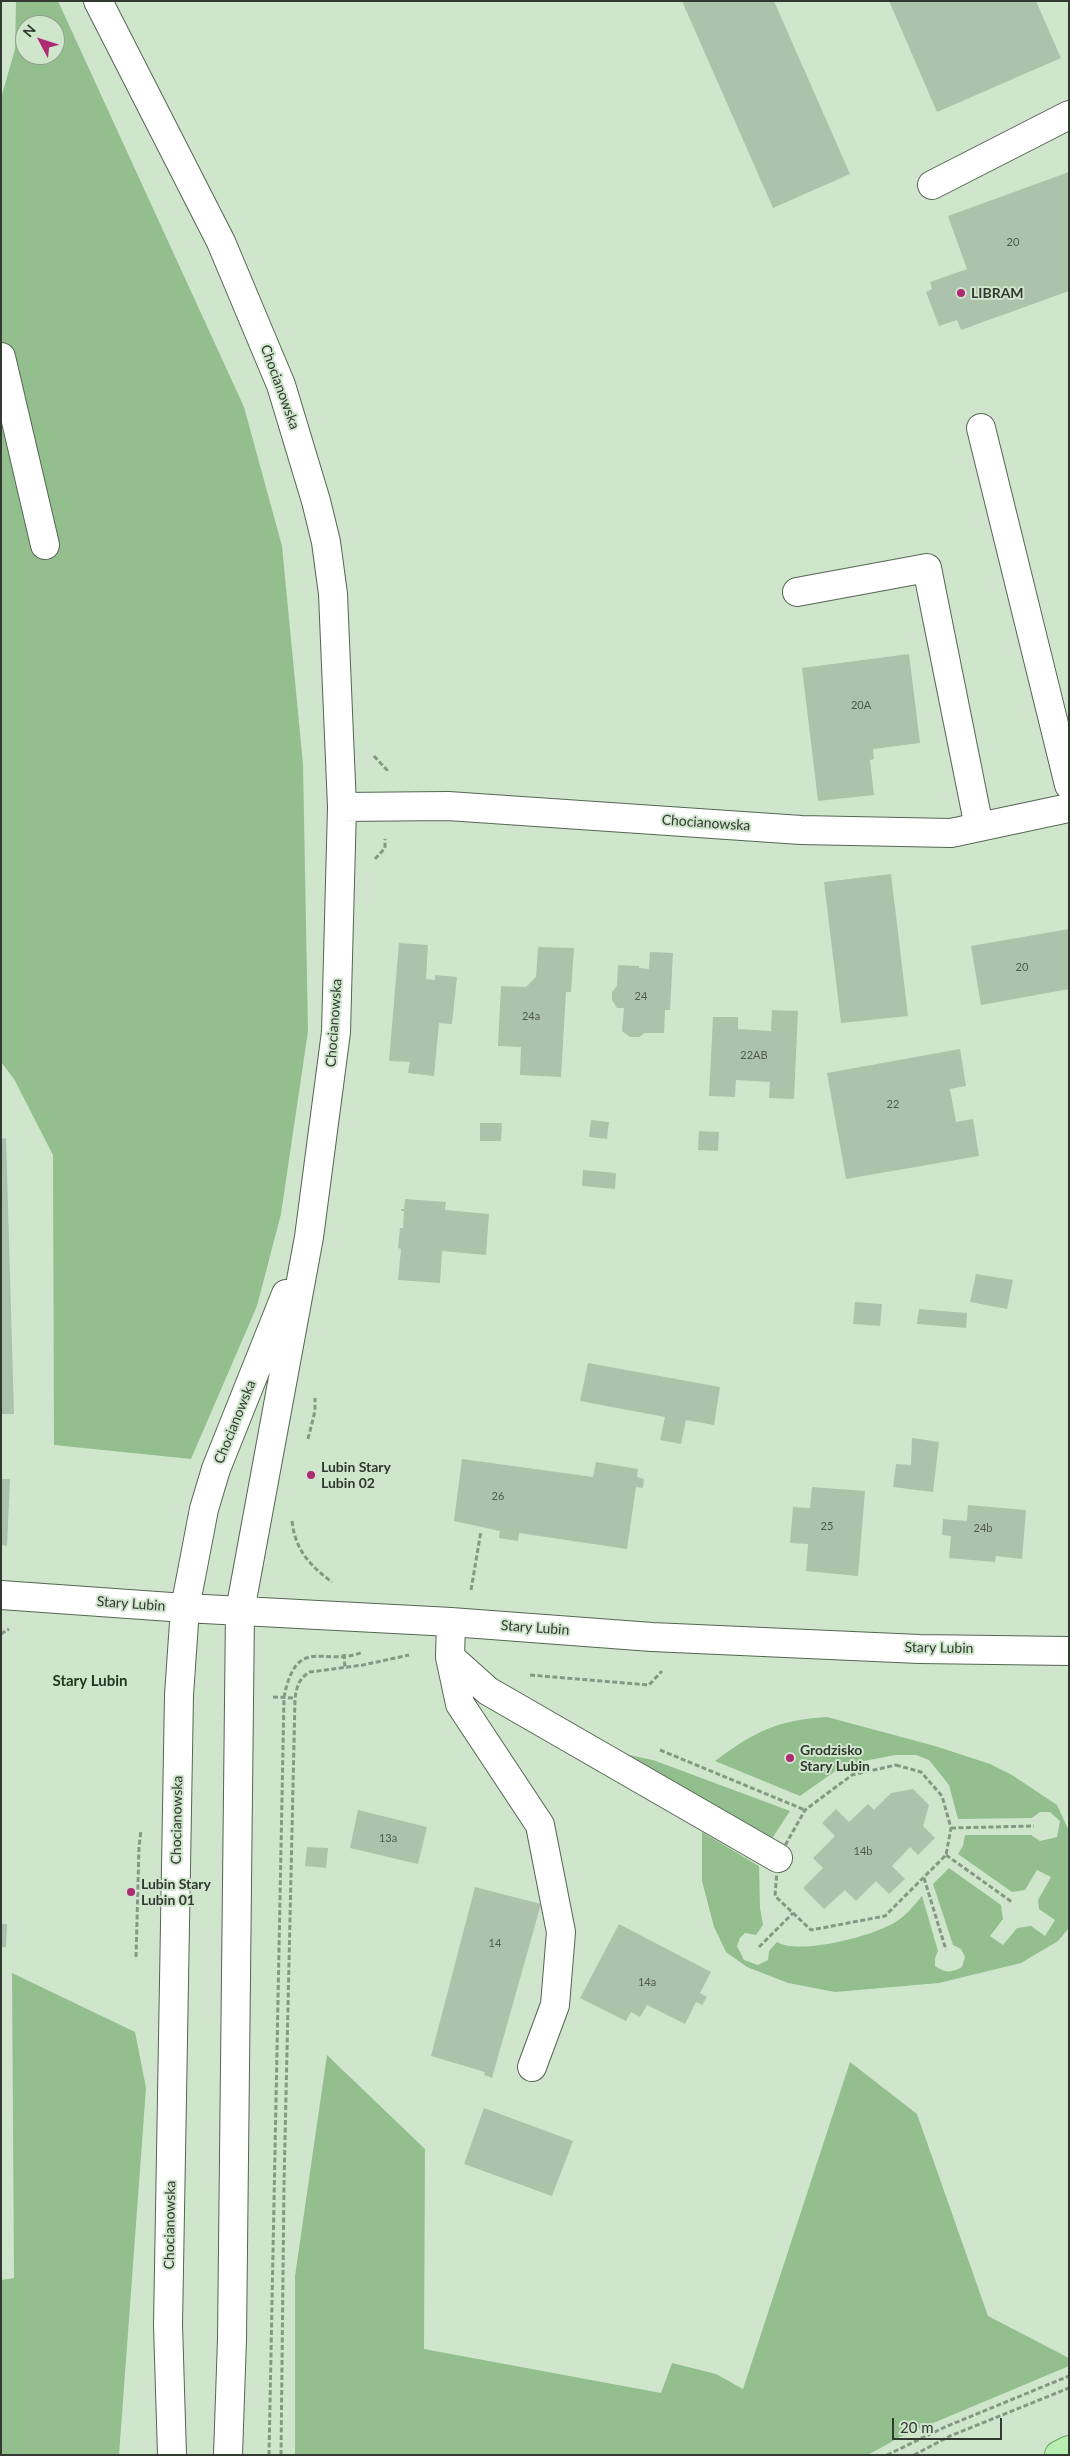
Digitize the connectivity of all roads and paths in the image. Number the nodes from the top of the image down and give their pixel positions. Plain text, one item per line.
1 (98, 1) edge
2 (1069, 115) edge
3 (932, 185) dead end
4 (1, 357) edge
5 (981, 428) dead end
6 (45, 545) dead end
7 (797, 592) dead end
8 (1069, 785) edge
9 (342, 807) junction
10 (1069, 808) edge
11 (979, 827) junction
12 (309, 1237) junction
13 (480, 1531) dead end
14 (1, 1595) edge
15 (470, 1598) dead end
16 (186, 1608) junction
17 (240, 1611) junction
18 (374, 1618) junction
19 (16, 1622) dead end
20 (451, 1622) junction
21 (1, 1634) edge
22 (1069, 1651) edge
23 (450, 1657) junction
24 (667, 1666) dead end
25 (522, 1675) dead end
26 (1034, 1826) dead end
27 (951, 1828) junction
28 (946, 1855) junction
29 (778, 1858) junction
30 (924, 1878) junction
31 (1012, 1902) dead end
32 (793, 1913) junction
33 (759, 1947) dead end
34 (946, 1950) dead end
35 (532, 2068) dead end
36 (1069, 2376) edge
37 (1069, 2388) edge
38 (1069, 2450) edge
39 (172, 2455) edge
40 (228, 2455) edge
41 (270, 2455) edge
42 (281, 2455) edge
43 (887, 2455) edge
44 (914, 2455) edge
45 (1059, 2455) edge

1 - 9 street, Chocianowska
2 - 3 street
4 - 6 street
5 - 8 street
7 - 11 street
9 - 11 street, Chocianowska
9 - 12 street, Chocianowska
10 - 11 street, Chocianowska
12 - 16 street, Chocianowska
12 - 17 street, Chocianowska
13 - 15 path
14 - 16 street, Stary Lubin
16 - 17 street, Stary Lubin
16 - 39 street, Chocianowska
17 - 18 street, Stary Lubin
17 - 40 street, Chocianowska
18 - 20 street, Stary Lubin
18 - 41 path
19 - 21 path
20 - 22 street, Stary Lubin
20 - 23 street
23 - 29 street
23 - 35 street
23 - 42 path
24 - 25 path
26 - 27 path
27 - 28 path
27 - 29 path
28 - 30 path
28 - 31 path
29 - 32 path
30 - 32 path
30 - 34 path
32 - 33 path
36 - 43 path
37 - 44 path
38 - 45 main road

